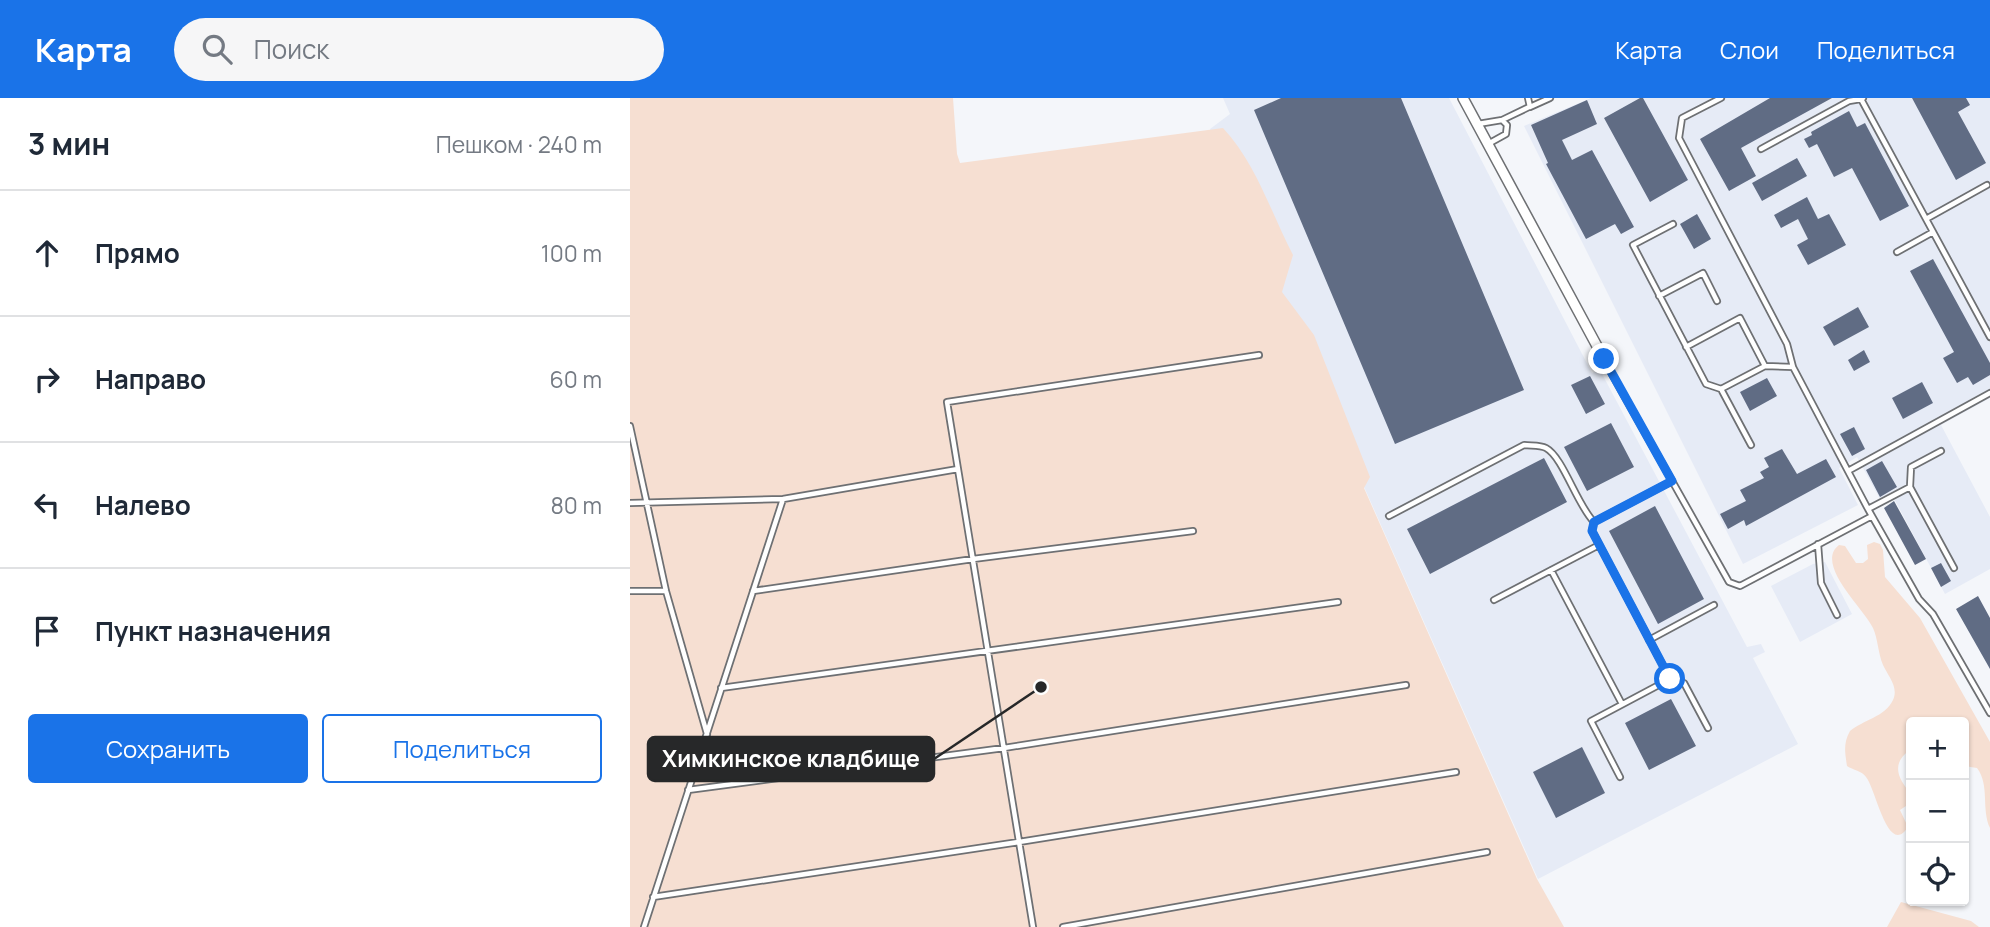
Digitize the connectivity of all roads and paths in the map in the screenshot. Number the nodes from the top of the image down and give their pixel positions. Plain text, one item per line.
1 (1463, 98) edge
2 (1528, 98) edge
3 (1550, 98) edge
4 (1721, 98) edge
5 (1862, 98) edge
6 (1530, 107) junction
7 (1502, 120) junction
8 (1477, 124) junction
9 (1488, 145) junction
10 (1761, 149) dead end
11 (1987, 185) dead end
12 (1926, 219) junction
13 (1673, 224) dead end
14 (1933, 232) junction
15 (1897, 252) dead end
16 (1659, 296) junction
17 (1717, 300) dead end
18 (1990, 337) edge
19 (1686, 347) junction
20 (1259, 355) dead end
21 (1604, 359) joint
22 (1765, 366) junction
23 (1793, 367) junction
24 (1721, 389) junction
25 (1990, 393) edge
26 (630, 426) edge
27 (1751, 445) dead end
28 (1941, 451) dead end
29 (958, 469) junction
30 (1848, 471) junction
31 (1672, 481) junction
32 (1910, 486) junction
33 (783, 499) junction
34 (630, 503) edge
35 (646, 503) junction
36 (1868, 509) junction
37 (1389, 516) dead end
38 (1872, 516) junction
39 (1594, 522) junction
40 (1194, 531) dead end
41 (1818, 544) junction
42 (1599, 545) junction
43 (973, 559) junction
44 (1954, 568) dead end
45 (1552, 570) junction
46 (630, 591) edge
47 (666, 591) junction
48 (753, 591) junction
49 (1494, 600) dead end
50 (1338, 602) dead end
51 (1714, 605) dead end
52 (1837, 615) dead end
53 (1649, 640) junction
54 (988, 652) junction
55 (1670, 679) junction
56 (1406, 685) dead end
57 (722, 688) junction
58 (1622, 704) junction
59 (1990, 713) edge
60 (1708, 728) dead end
61 (706, 734) junction
62 (1004, 748) junction
63 (1456, 772) dead end
64 (1620, 777) dead end
65 (688, 790) junction
66 (1019, 842) junction
67 (1487, 852) dead end
68 (653, 897) junction
69 (644, 927) edge
70 (1033, 927) edge
71 (1063, 927) edge

1 - 8 street
2 - 6 lane
3 - 6 lane
4 - 23 lane
5 - 10 lane
5 - 12 lane
6 - 7 lane
7 - 8 lane
7 - 9 lane
8 - 9 street
9 - 21 street
11 - 12 lane
12 - 14 lane
13 - 16 lane
14 - 15 lane
14 - 18 lane
16 - 17 lane
16 - 19 lane
19 - 22 lane
19 - 24 lane
20 - 29 lane
21 - 31 lane
22 - 23 lane
22 - 24 lane
23 - 30 lane
24 - 27 lane
25 - 30 lane
26 - 35 lane
28 - 32 lane
29 - 33 lane
29 - 43 lane
30 - 36 lane
31 - 39 lane
31 - 41 lane
32 - 36 lane
32 - 44 lane
33 - 35 lane
33 - 48 lane
34 - 35 lane
35 - 47 lane
36 - 38 lane
37 - 39 lane
38 - 41 lane
38 - 59 lane
39 - 42 lane
40 - 43 lane
41 - 52 lane
42 - 45 lane
42 - 53 lane
43 - 48 lane
43 - 54 lane
45 - 49 lane
45 - 58 lane
46 - 47 lane
47 - 61 lane
48 - 57 lane
50 - 54 lane
51 - 53 lane
53 - 55 lane
54 - 57 lane
54 - 62 lane
55 - 58 lane
55 - 60 lane
56 - 62 lane
57 - 61 lane
58 - 64 lane
61 - 65 lane
62 - 65 lane
62 - 66 lane
63 - 66 lane
65 - 68 lane
66 - 68 lane
66 - 70 lane
67 - 71 lane
68 - 69 lane

